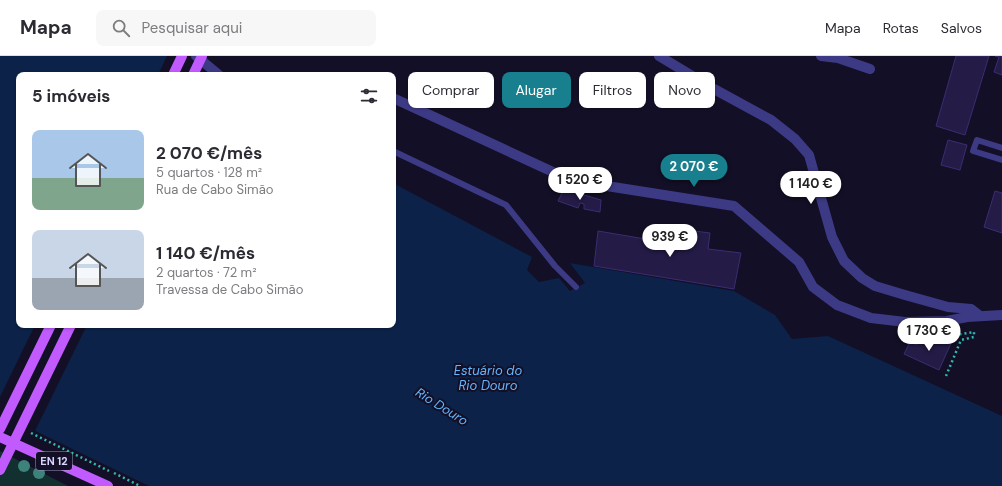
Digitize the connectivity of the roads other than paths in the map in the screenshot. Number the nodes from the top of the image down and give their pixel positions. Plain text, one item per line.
1 (182, 56) edge
2 (196, 56) edge
3 (202, 56) edge
4 (660, 56) edge
5 (821, 56) edge
6 (870, 69) dead end
7 (174, 72) edge
8 (194, 72) edge
9 (215, 72) edge
10 (396, 99) edge
11 (1002, 148) edge
12 (396, 152) edge
13 (1002, 160) edge
14 (576, 288) dead end
15 (1002, 315) edge
16 (980, 316) junction
17 (50, 328) edge
18 (70, 328) edge
19 (0, 429) edge
20 (0, 437) edge
21 (0, 470) edge
22 (108, 486) edge

1 - 7 main road
2 - 9 street
3 - 8 main road, bridge
4 - 16 street
5 - 6 street
10 - 16 street
11 - 13 lane
12 - 14 lane
15 - 16 street
17 - 19 main road, bridge
18 - 21 main road, bridge
20 - 22 main road, EN 12

